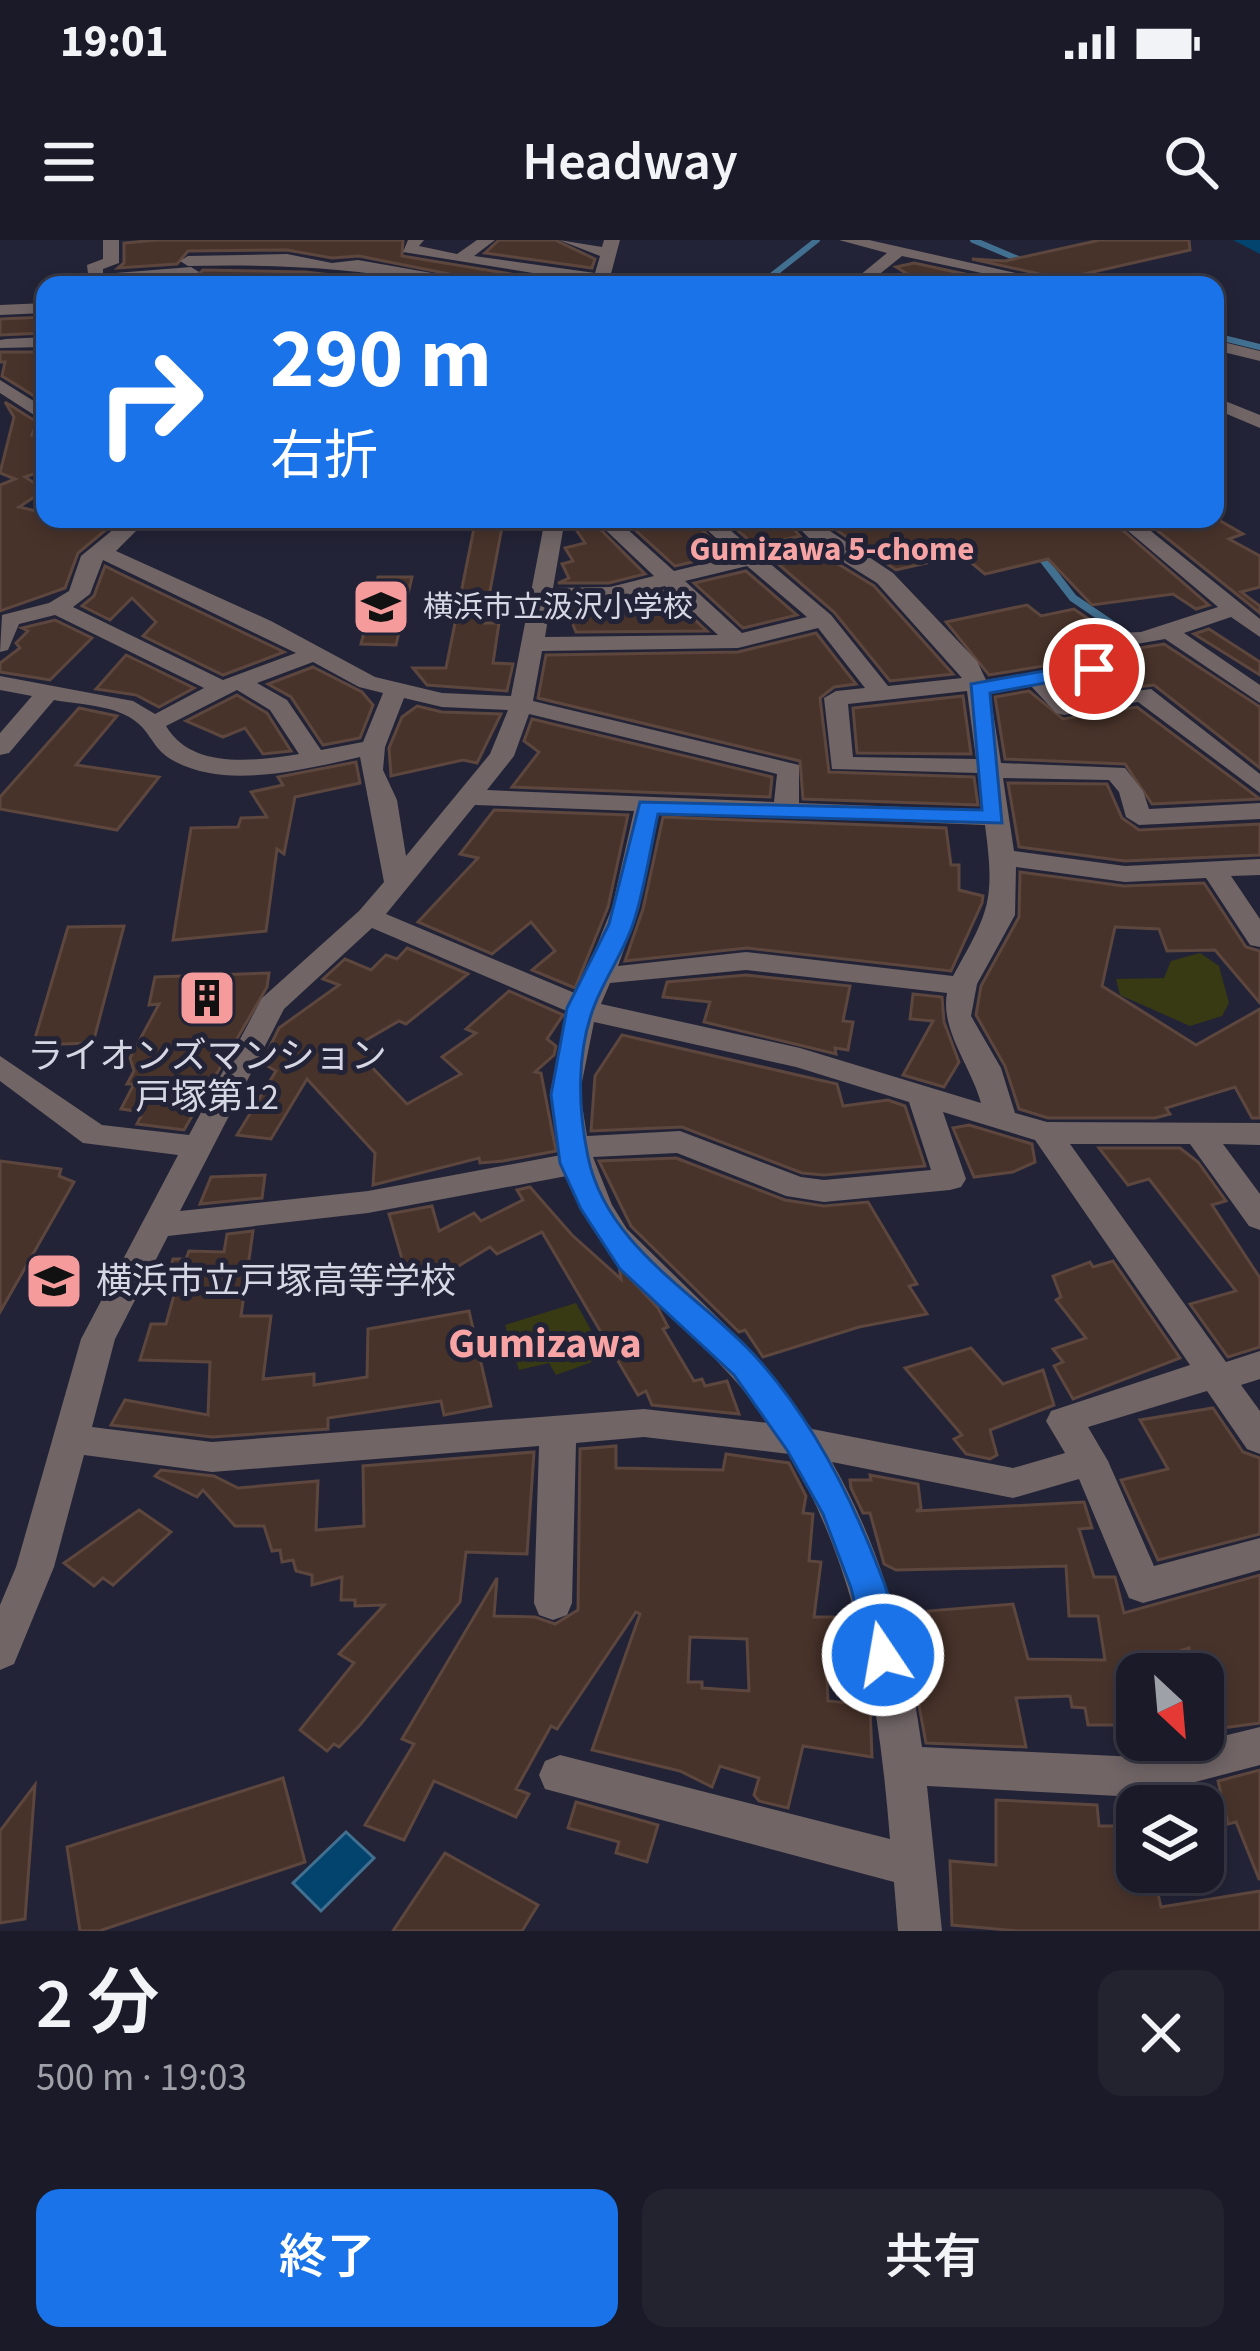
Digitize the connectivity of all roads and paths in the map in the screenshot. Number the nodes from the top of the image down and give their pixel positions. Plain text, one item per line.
1 (111, 240) edge
2 (182, 240) edge
3 (298, 240) edge
4 (487, 240) edge
5 (567, 240) edge
6 (847, 240) edge
7 (405, 242) edge
8 (610, 247) edge
9 (896, 254) junction
10 (460, 259) junction
11 (290, 260) junction
12 (191, 273) edge
13 (95, 276) edge
14 (159, 276) edge
15 (257, 276) dead end
16 (406, 276) edge
17 (564, 276) edge
18 (868, 276) edge
19 (990, 276) edge
20 (36, 308) edge
21 (0, 310) edge
22 (36, 342) edge
23 (6, 344) dead end
24 (1224, 347) edge
25 (1260, 356) edge
26 (0, 385) edge
27 (1224, 406) edge
28 (36, 410) edge
29 (1260, 422) edge
30 (554, 528) edge
31 (614, 528) edge
32 (715, 528) edge
33 (810, 528) edge
34 (1135, 528) edge
35 (113, 536) edge
36 (824, 541) junction
37 (750, 559) junction
38 (671, 578) junction
39 (543, 595) junction
40 (1260, 595) edge
41 (1228, 606) junction
42 (57, 608) junction
43 (823, 620) junction
44 (1260, 630) edge
45 (1169, 632) junction
46 (738, 641) junction
47 (534, 644) junction
48 (0, 645) edge
49 (317, 653) junction
50 (1039, 681) junction
51 (0, 682) edge
52 (231, 685) junction
53 (978, 686) junction
54 (48, 692) junction
55 (395, 692) junction
56 (883, 695) junction
57 (1260, 697) edge
58 (521, 704) junction
59 (153, 724) junction
60 (374, 747) junction
61 (0, 748) edge
62 (314, 759) junction
63 (987, 768) junction
64 (1260, 786) edge
65 (472, 797) junction
66 (648, 807) junction
67 (1260, 811) edge
68 (784, 813) junction
69 (994, 818) junction
70 (1004, 857) junction
71 (1260, 867) edge
72 (1214, 870) junction
73 (397, 884) junction
74 (368, 916) junction
75 (1260, 939) edge
76 (599, 974) junction
77 (962, 986) junction
78 (580, 1008) junction
79 (0, 1066) edge
80 (923, 1099) junction
81 (1001, 1120) junction
82 (1197, 1132) junction
83 (1046, 1133) junction
84 (1260, 1134) edge
85 (199, 1147) junction
86 (574, 1155) junction
87 (1260, 1218) edge
88 (155, 1226) junction
89 (1260, 1365) edge
90 (1220, 1378) junction
91 (558, 1429) junction
92 (71, 1439) junction
93 (1260, 1439) edge
94 (799, 1441) junction
95 (1090, 1461) junction
96 (1260, 1554) edge
97 (553, 1604) dead end
98 (0, 1652) edge
99 (1260, 1746) edge
100 (906, 1766) junction
101 (560, 1774) dead end
102 (914, 1866) junction
103 (920, 1931) edge

1 - 13 street
2 - 12 street
3 - 11 street
4 - 10 street
5 - 8 street
6 - 9 street
7 - 10 street
9 - 18 street
9 - 19 street
10 - 17 street
11 - 12 street
11 - 15 street
11 - 16 street
12 - 14 street
20 - 21 street
22 - 23 street
24 - 25 street
26 - 28 street
27 - 29 street
30 - 39 street
31 - 38 street
32 - 37 street
33 - 36 street
34 - 41 street
35 - 42 street
35 - 49 street
36 - 37 street
36 - 53 street
37 - 38 street
37 - 43 street
38 - 39 street
38 - 46 street
39 - 47 street
40 - 41 street
41 - 44 street
41 - 45 street
42 - 48 street
42 - 52 street
43 - 46 street
43 - 56 street
45 - 50 street
45 - 57 street
46 - 47 street
47 - 58 street
49 - 52 street
49 - 55 street
50 - 53 street
50 - 64 street
51 - 54 street
52 - 59 street
52 - 62 street
53 - 56 street
53 - 63 street
54 - 59 street
54 - 61 street
55 - 58 street
55 - 60 street
56 - 63 street
58 - 65 street
58 - 68 street
59 - 62 street
60 - 62 street
60 - 73 street
63 - 67 street
63 - 69 street
65 - 66 street
65 - 73 street
66 - 68 street
66 - 76 street
68 - 69 street
69 - 70 street
70 - 72 street
70 - 77 street
71 - 72 street
72 - 75 street
73 - 74 street
74 - 78 street
74 - 85 street
76 - 77 street
76 - 78 street
77 - 81 street
78 - 80 street
78 - 86 street
79 - 85 street
80 - 81 street
80 - 86 street
81 - 83 street
82 - 83 street
82 - 84 street
82 - 87 street
83 - 90 street
85 - 88 street
86 - 88 street
86 - 94 street
88 - 92 street
89 - 90 street
90 - 93 street
90 - 95 street
91 - 92 street
91 - 94 street
91 - 97 street
92 - 98 street
94 - 95 street
94 - 100 street
95 - 96 street
99 - 100 street
100 - 102 street
101 - 102 street
102 - 103 street

